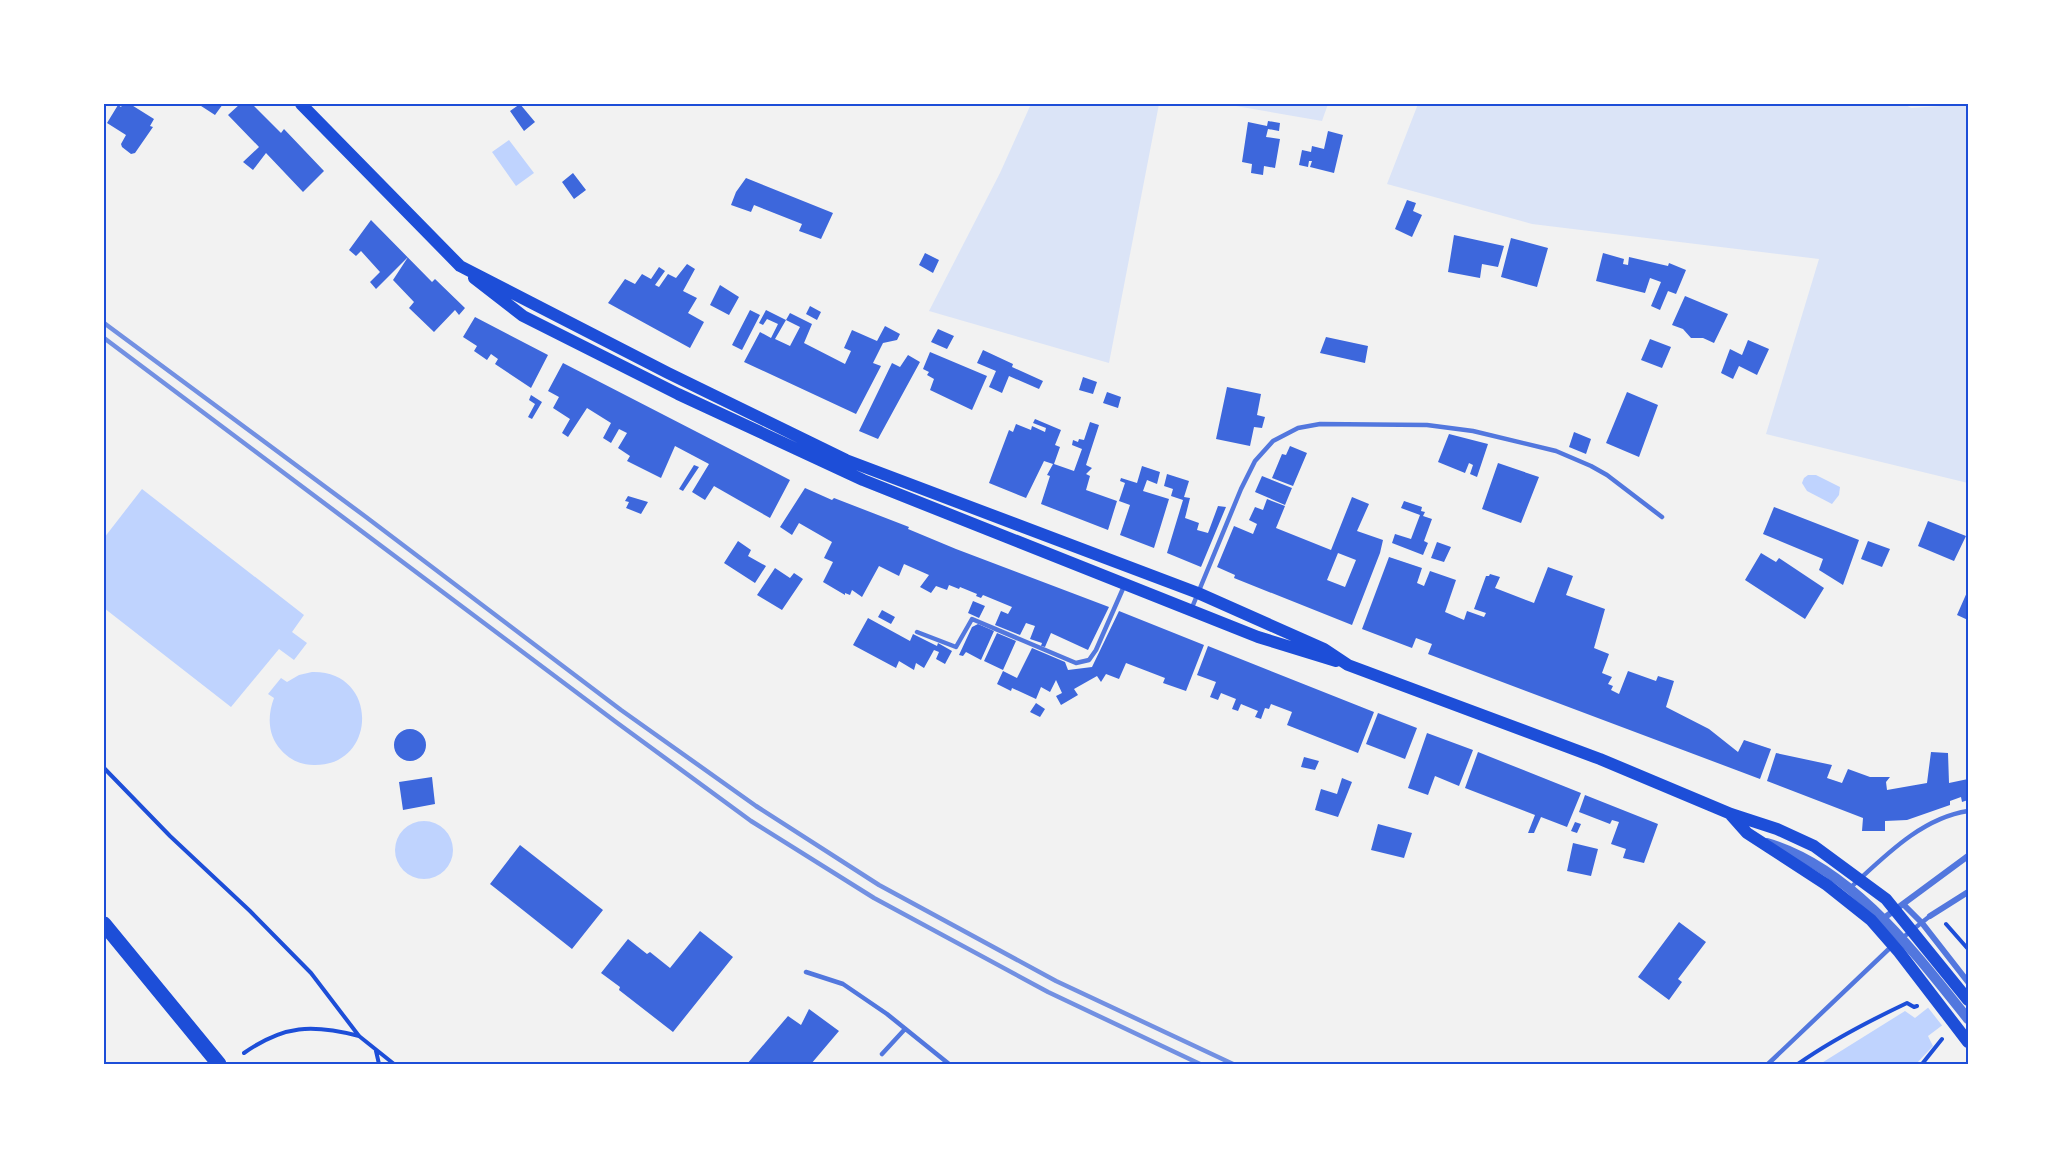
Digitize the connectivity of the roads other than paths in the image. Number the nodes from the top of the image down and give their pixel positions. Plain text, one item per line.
1 (301, 104) edge
2 (460, 266) junction
3 (1662, 517) dead end
4 (1125, 584) junction
5 (1198, 592) junction
6 (1191, 610) junction
7 (916, 632) dead end
8 (1348, 665) junction
9 (1968, 811) edge
10 (1731, 814) junction
11 (1760, 841) junction
12 (1968, 856) edge
13 (1860, 879) junction
14 (1848, 889) junction
15 (1968, 892) edge
16 (1899, 907) junction
17 (1933, 914) joint
18 (1884, 918) junction
19 (104, 924) edge
20 (1911, 937) junction
21 (806, 972) dead end
22 (1968, 982) edge
23 (1968, 1000) edge
24 (1968, 1019) edge
25 (905, 1029) junction
26 (1968, 1042) edge
27 (882, 1054) dead end
28 (219, 1065) edge
29 (949, 1065) edge
30 (1768, 1065) edge

1 - 2 main road
2 - 4 main road
2 - 5 main road
3 - 5 lane
4 - 6 main road
4 - 7 lane
5 - 6 lane
5 - 8 main road
6 - 8 main road
8 - 10 main road
9 - 13 lane
10 - 11 main road
10 - 13 main road
11 - 14 street
11 - 20 main road
12 - 16 street
13 - 14 lane
13 - 16 main road
14 - 18 street
15 - 17 street
16 - 18 street
16 - 20 main road
17 - 20 lane
18 - 20 street
19 - 28 main road
20 - 22 street
20 - 23 main road
20 - 24 street
20 - 26 main road
20 - 30 lane
21 - 25 lane
25 - 27 lane
25 - 29 lane

